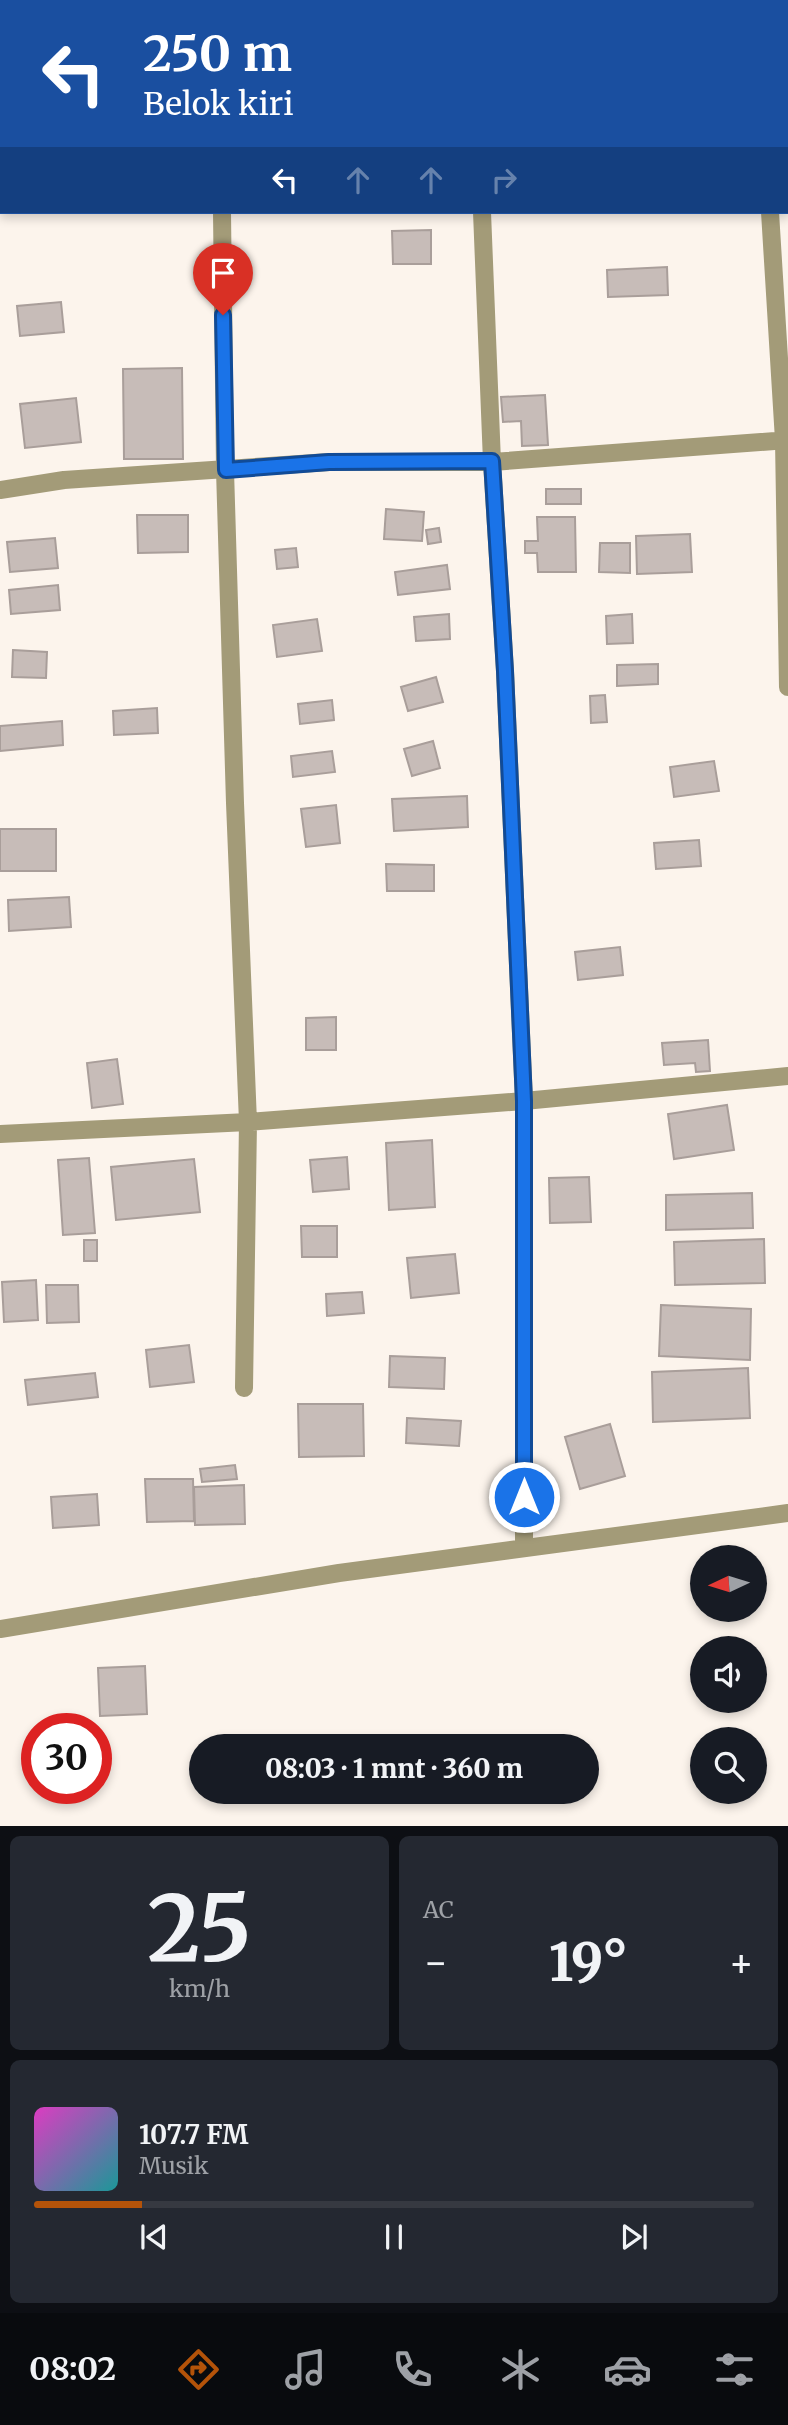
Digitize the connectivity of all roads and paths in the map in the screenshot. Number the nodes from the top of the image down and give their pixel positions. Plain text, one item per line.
1 (222, 214) edge
2 (482, 214) edge
3 (770, 214) edge
4 (786, 440) edge
5 (492, 461) junction
6 (226, 470) junction
7 (0, 490) edge
8 (788, 687) edge
9 (788, 1076) edge
10 (524, 1101) junction
11 (248, 1122) junction
12 (0, 1133) edge
13 (244, 1388) dead end
14 (788, 1513) edge
15 (524, 1547) junction
16 (0, 1629) edge

1 - 6 street
2 - 5 street
3 - 4 street
4 - 5 street
4 - 8 street
5 - 6 street
5 - 10 street
6 - 7 street
6 - 11 street
9 - 10 street
10 - 11 street
10 - 15 street
11 - 12 street
11 - 13 street
14 - 15 street
15 - 16 street

